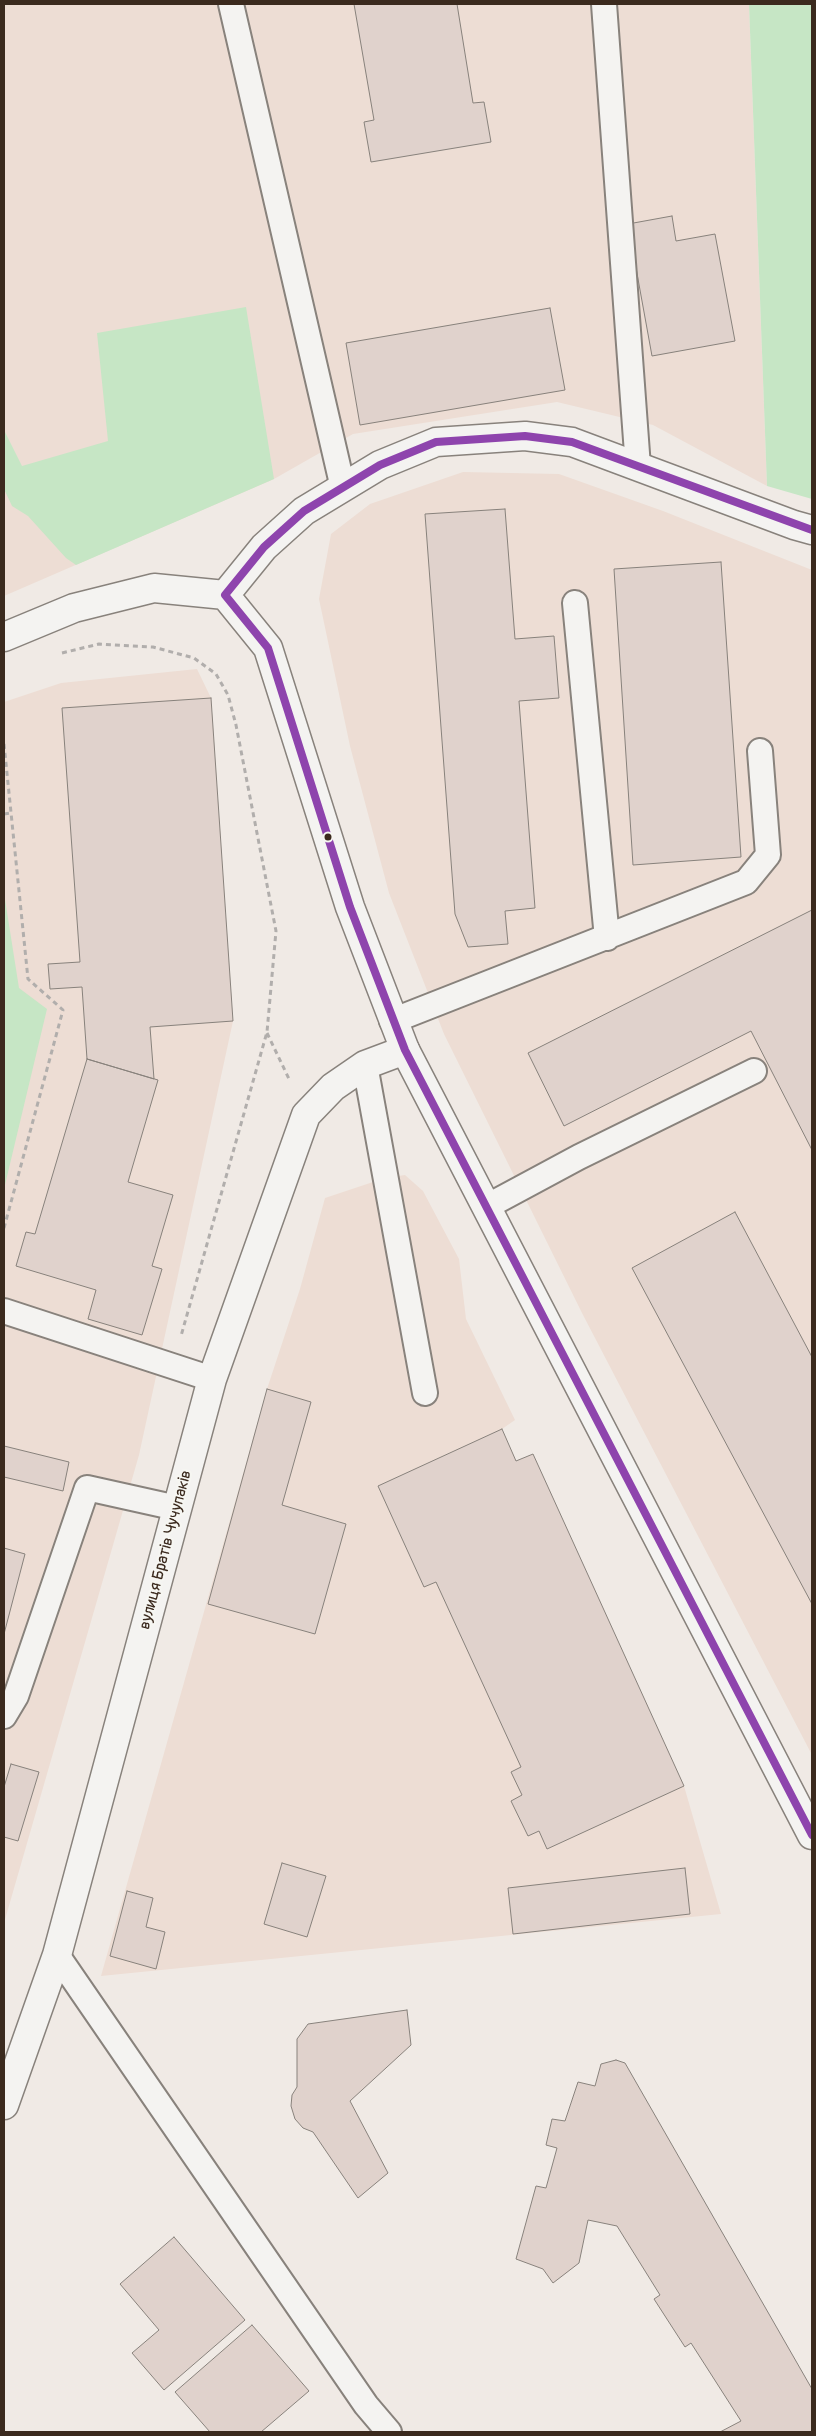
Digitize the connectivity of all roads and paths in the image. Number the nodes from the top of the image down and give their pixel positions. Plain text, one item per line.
1 (231, 4) edge
2 (604, 4) edge
3 (638, 467) junction
4 (343, 488) junction
5 (812, 530) edge
6 (225, 595) junction
7 (575, 604) dead end
8 (4, 637) edge
9 (56, 654) dead end
10 (4, 744) edge
11 (760, 751) dead end
12 (11, 813) junction
13 (4, 814) edge
14 (607, 938) junction
15 (392, 1021) junction
16 (405, 1050) junction
17 (365, 1066) junction
18 (754, 1071) dead end
19 (486, 1207) junction
20 (4, 1228) edge
21 (4, 1312) edge
22 (173, 1367) junction
23 (212, 1379) junction
24 (425, 1392) dead end
25 (177, 1508) junction
26 (4, 1716) edge
27 (808, 1817) edge
28 (57, 1955) junction
29 (4, 2105) edge
30 (389, 2432) edge

1 - 4 lane
2 - 3 lane
3 - 4 street
3 - 5 street
4 - 6 street
6 - 8 street
6 - 15 street
7 - 14 lane
9 - 22 path
10 - 12 path
11 - 14 lane
12 - 13 path
12 - 20 path
14 - 15 lane
15 - 16 street
16 - 17 street, вулиця Братів Чучупаків
16 - 19 street
17 - 23 street, вулиця Братів Чучупаків
17 - 24 lane
18 - 19 lane
19 - 27 street
21 - 22 lane
22 - 23 lane
23 - 25 street, вулиця Братів Чучупаків
25 - 26 lane
25 - 28 street, вулиця Братів Чучупаків
28 - 29 street, вулиця Братів Чучупаків
28 - 30 lane

